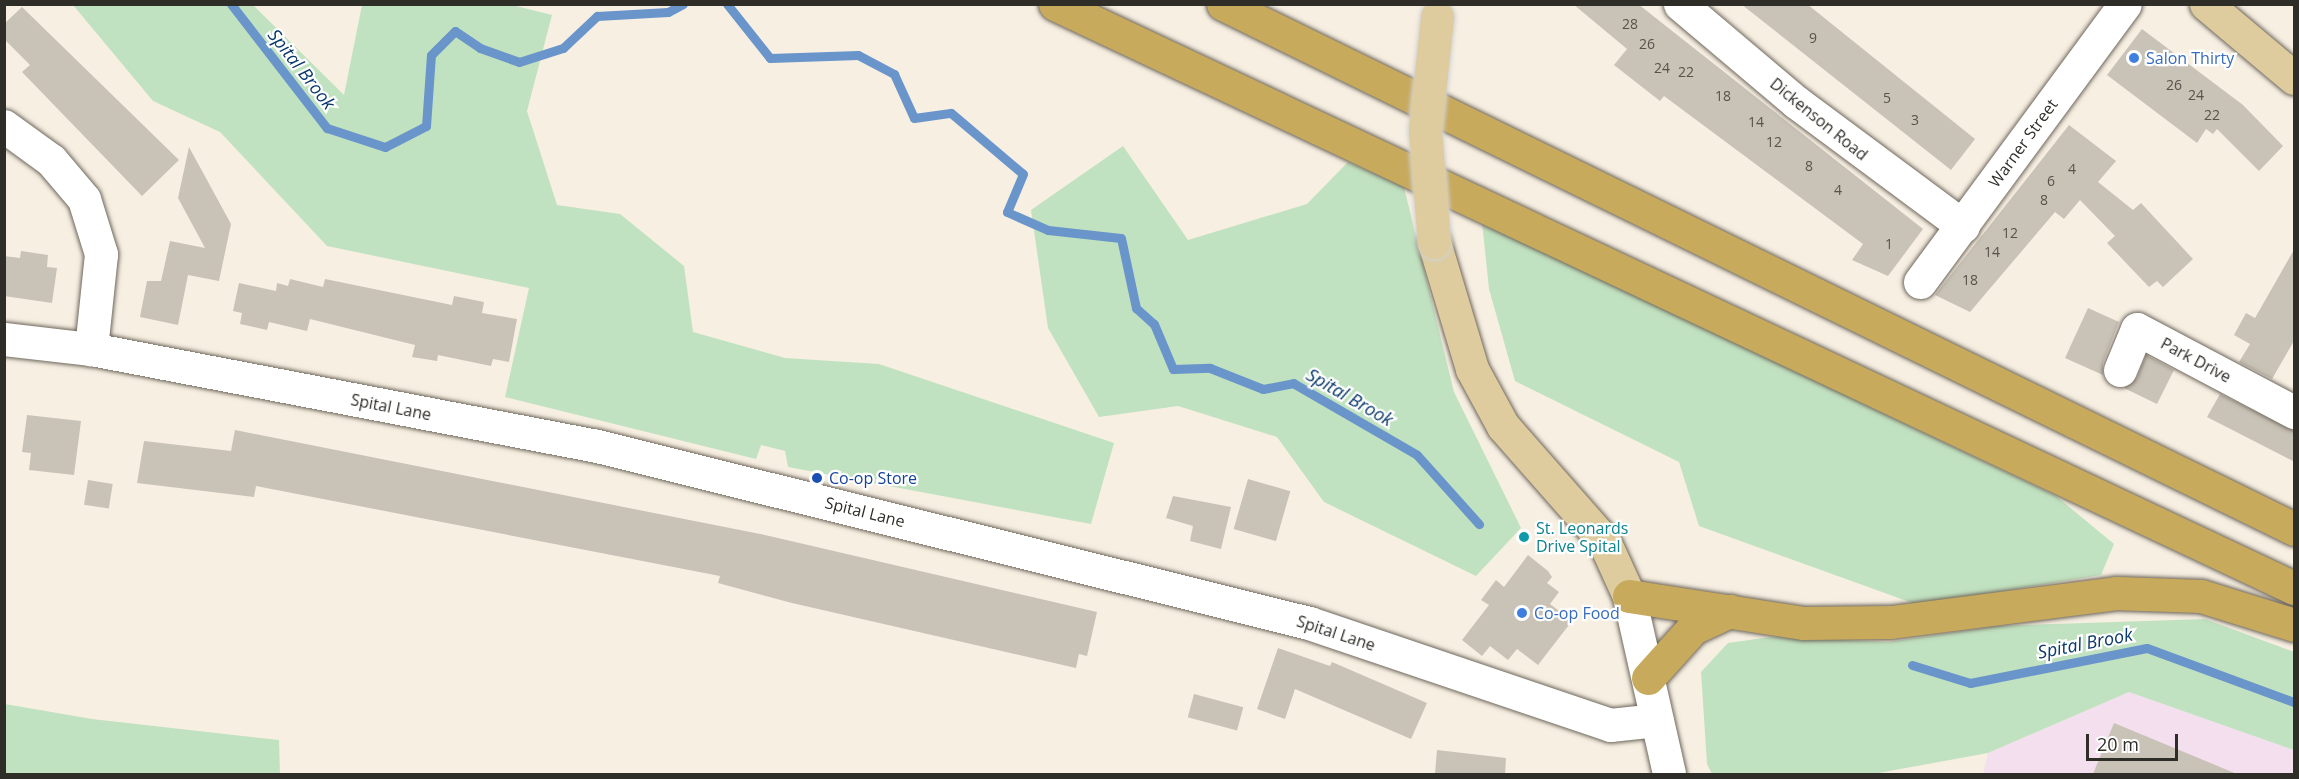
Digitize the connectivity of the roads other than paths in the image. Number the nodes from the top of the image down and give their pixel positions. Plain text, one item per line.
1 (1055, 4) edge
2 (1223, 4) edge
3 (1680, 4) edge
4 (2125, 4) edge
5 (2206, 4) edge
6 (1438, 11) edge
7 (2295, 78) edge
8 (4, 126) edge
9 (1963, 226) junction
10 (1920, 282) dead end
11 (4, 339) edge
12 (91, 349) junction
13 (2120, 370) dead end
14 (2294, 412) edge
15 (2295, 530) edge
16 (2295, 588) edge
17 (1629, 596) junction
18 (1730, 610) junction
19 (2295, 625) edge
20 (1648, 678) junction
21 (1657, 720) junction
22 (1669, 774) edge

1 - 16 highway
2 - 15 highway
3 - 9 street, Dickenson Road
4 - 9 street, Warner Street
5 - 7 main road
6 - 17 main road, bridge
8 - 12 street
9 - 10 street, Warner Street
11 - 12 street, Spital Lane
12 - 21 street, Spital Lane
13 - 14 street, Park Drive
17 - 18 highway
17 - 20 street
18 - 19 highway
18 - 20 highway
20 - 21 street
21 - 22 street

